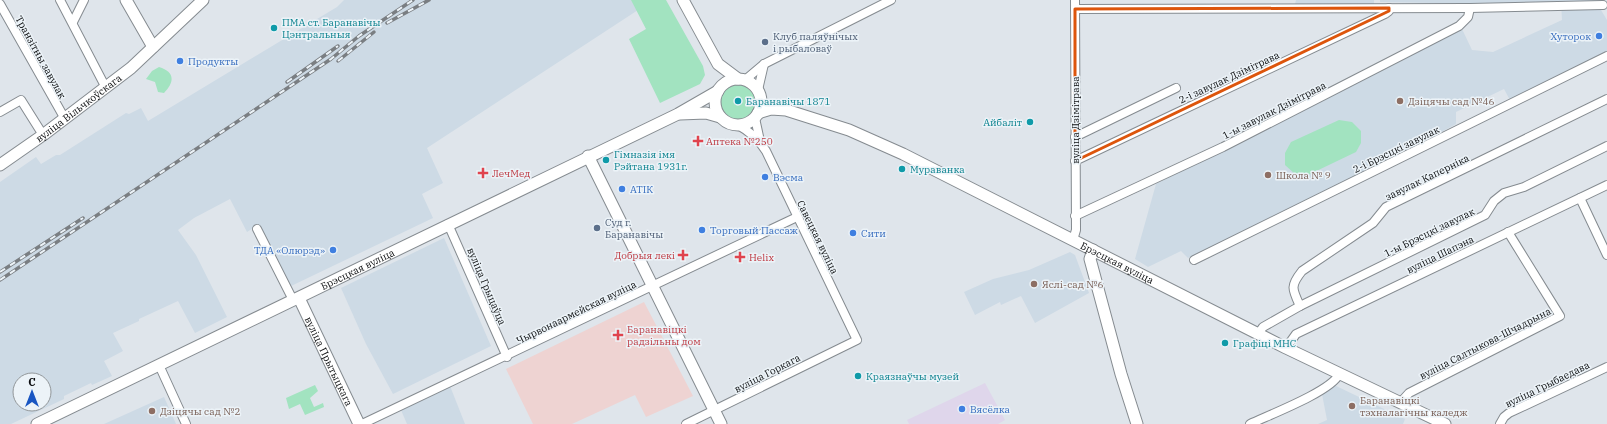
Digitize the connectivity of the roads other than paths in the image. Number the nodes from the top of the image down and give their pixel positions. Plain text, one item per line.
1 (60, 0) edge
2 (84, 0) edge
3 (126, 0) edge
4 (202, 0) edge
5 (683, 0) edge
6 (891, 0) edge
7 (1075, 0) edge
8 (0, 4) edge
9 (1604, 6) edge
10 (1389, 8) junction
11 (1470, 8) junction
12 (1075, 9) junction
13 (73, 22) junction
14 (153, 47) junction
15 (1607, 56) edge
16 (718, 64) junction
17 (764, 64) junction
18 (742, 79) junction
19 (106, 88) junction
20 (1176, 88) dead end
21 (718, 90) junction
22 (759, 93) junction
23 (1607, 99) edge
24 (786, 110) junction
25 (0, 112) edge
26 (678, 114) junction
27 (757, 116) junction
28 (720, 117) junction
29 (65, 119) junction
30 (738, 125) junction
31 (43, 136) junction
32 (1075, 136) junction
33 (760, 142) junction
34 (1607, 146) edge
35 (588, 156) junction
36 (1075, 161) junction
37 (0, 165) edge
38 (1607, 185) edge
39 (1580, 198) junction
40 (1075, 216) junction
41 (797, 217) junction
42 (448, 224) junction
43 (257, 229) dead end
44 (1508, 232) junction
45 (1073, 240) junction
46 (1093, 250) junction
47 (1607, 255) edge
48 (1194, 260) dead end
49 (653, 287) junction
50 (296, 299) junction
51 (1300, 306) junction
52 (1258, 334) junction
53 (857, 340) joint
54 (1286, 348) junction
55 (506, 357) junction
56 (159, 365) junction
57 (1607, 367) edge
58 (1339, 374) junction
59 (1400, 403) junction
60 (714, 411) junction
61 (37, 424) edge
62 (186, 424) edge
63 (359, 424) edge
64 (362, 424) edge
65 (686, 424) edge
66 (721, 424) edge
67 (1137, 424) edge
68 (1250, 424) edge
69 (1445, 424) edge
70 (1500, 424) edge

1 - 13 street
2 - 13 street
3 - 14 main road
4 - 14 main road, вуліца Вільчкоўскага
5 - 16 main road
6 - 17 street
7 - 12 street, вуліца Дзімітрава
8 - 29 street, Транзітны завулак
9 - 11 street
10 - 11 street
10 - 12 street
10 - 36 street, 2-і завулак Дзімітрава
11 - 40 street, 1-ы завулак Дзімітрава
12 - 32 street, вуліца Дзімітрава
13 - 19 street
14 - 19 main road, вуліца Вільчкоўскага
15 - 48 street, 2-і Брэсцкі завулак
16 - 18 main road
16 - 21 main road
17 - 18 street
17 - 22 street
18 - 21 main road
18 - 22 main road
19 - 29 main road, вуліца Вільчкоўскага
20 - 32 street
21 - 26 main road, Брэсцкая вуліца
21 - 28 main road
22 - 24 main road, Брэсцкая вуліца
22 - 27 main road
23 - 51 street, завулак Каперніка
24 - 27 main road, Брэсцкая вуліца
24 - 45 main road, Брэсцкая вуліца
25 - 31 street
26 - 28 main road, Брэсцкая вуліца
26 - 35 main road, Брэсцкая вуліца
27 - 30 main road
27 - 33 street, Савецкая вуліца
28 - 30 main road
29 - 31 main road, вуліца Вільчкоўскага
30 - 33 street, Савецкая вуліца
31 - 37 main road, вуліца Вільчкоўскага
32 - 36 street, вуліца Дзімітрава
33 - 41 street, Савецкая вуліца
34 - 51 street, 1-ы Брэсцкі завулак
35 - 42 main road, Брэсцкая вуліца
35 - 49 main road
36 - 40 street, вуліца Дзімітрава
38 - 39 street, вуліца Шапэна
39 - 44 street, вуліца Шапэна
39 - 47 street
40 - 45 street, вуліца Дзімітрава
41 - 49 street, Чырвонаармейская вуліца
41 - 53 street, Савецкая вуліца
42 - 50 main road, Брэсцкая вуліца
42 - 55 street, вуліца Грыцаўца
43 - 50 street, вуліца Прытыцкага
44 - 54 street, вуліца Шапэна
44 - 59 street, вуліца Салтыкова-Шчадрына
45 - 46 main road, Брэсцкая вуліца
46 - 52 main road, Брэсцкая вуліца
46 - 67 main road
49 - 55 street, Чырвонаармейская вуліца
49 - 60 main road
50 - 56 main road, Брэсцкая вуліца
50 - 63 main road, вуліца Прытыцкага
51 - 52 street, 1-ы Брэсцкі завулак
52 - 54 main road, Брэсцкая вуліца
53 - 60 street, вуліца Горкага
54 - 58 main road, Брэсцкая вуліца
55 - 64 street, Чырвонаармейская вуліца
56 - 61 main road, Брэсцкая вуліца
56 - 62 street
57 - 70 street, вуліца Грыбаедава
58 - 59 main road, Брэсцкая вуліца
58 - 68 street
59 - 69 main road, Брэсцкая вуліца
60 - 65 street, вуліца Горкага
60 - 66 main road

